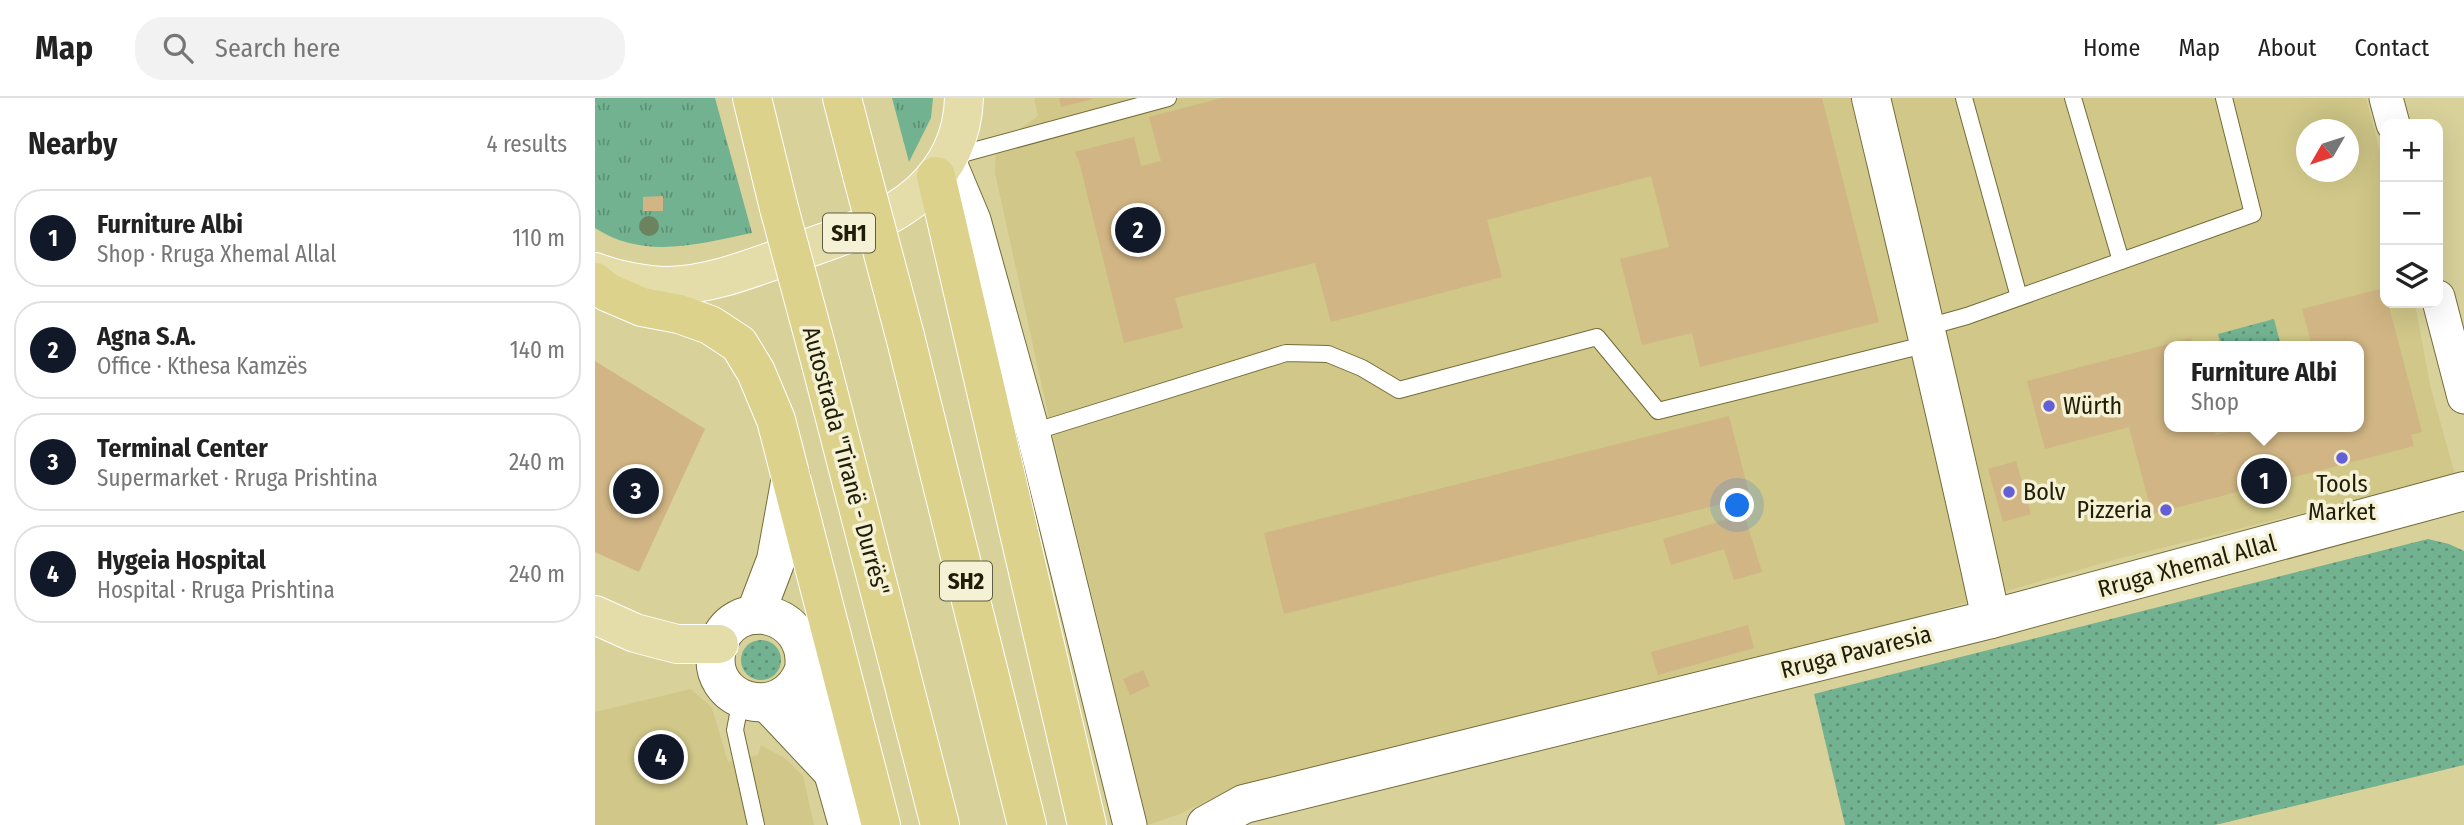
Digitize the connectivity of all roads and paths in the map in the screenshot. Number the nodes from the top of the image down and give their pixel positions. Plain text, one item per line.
1 (752, 98) edge
2 (842, 98) edge
3 (964, 98) edge
4 (1168, 98) edge
5 (1871, 98) edge
6 (1964, 98) edge
7 (2073, 98) edge
8 (2224, 98) edge
9 (2386, 98) edge
10 (2392, 119) edge
11 (942, 167) junction
12 (2121, 261) junction
13 (595, 272) edge
14 (595, 282) edge
15 (2019, 297) junction
16 (2441, 308) edge
17 (1926, 336) junction
18 (2464, 397) edge
19 (1033, 432) junction
20 (791, 477) junction
21 (2464, 491) edge
22 (595, 615) edge
23 (755, 615) junction
24 (1991, 619) junction
25 (719, 644) junction
26 (804, 670) junction
27 (755, 701) junction
28 (834, 773) junction
29 (756, 825) edge
30 (848, 825) edge
31 (881, 825) edge
32 (940, 825) edge
33 (1027, 825) edge
34 (1087, 825) edge
35 (1130, 825) edge
36 (1206, 825) edge

1 - 32 highway, Autostrada "Tiranë - Durrës", bridge
2 - 33 highway, SH2, bridge
3 - 11 main road, SH1
4 - 11 lane
5 - 17 main road
6 - 15 lane
7 - 12 lane
8 - 12 lane
9 - 10 street
11 - 13 main road, SH1
11 - 19 street
11 - 34 highway
12 - 15 lane
14 - 20 highway
15 - 17 lane
16 - 18 street
17 - 19 lane
17 - 24 main road
19 - 35 street
20 - 23 main road
20 - 31 highway
21 - 24 main road, Rruga Xhemal Allal
22 - 25 main road
23 - 25 main road
23 - 26 main road
24 - 36 main road, Rruga Pavaresia
25 - 27 main road
26 - 27 main road
26 - 28 main road
27 - 28 main road
27 - 29 lane
28 - 30 main road

